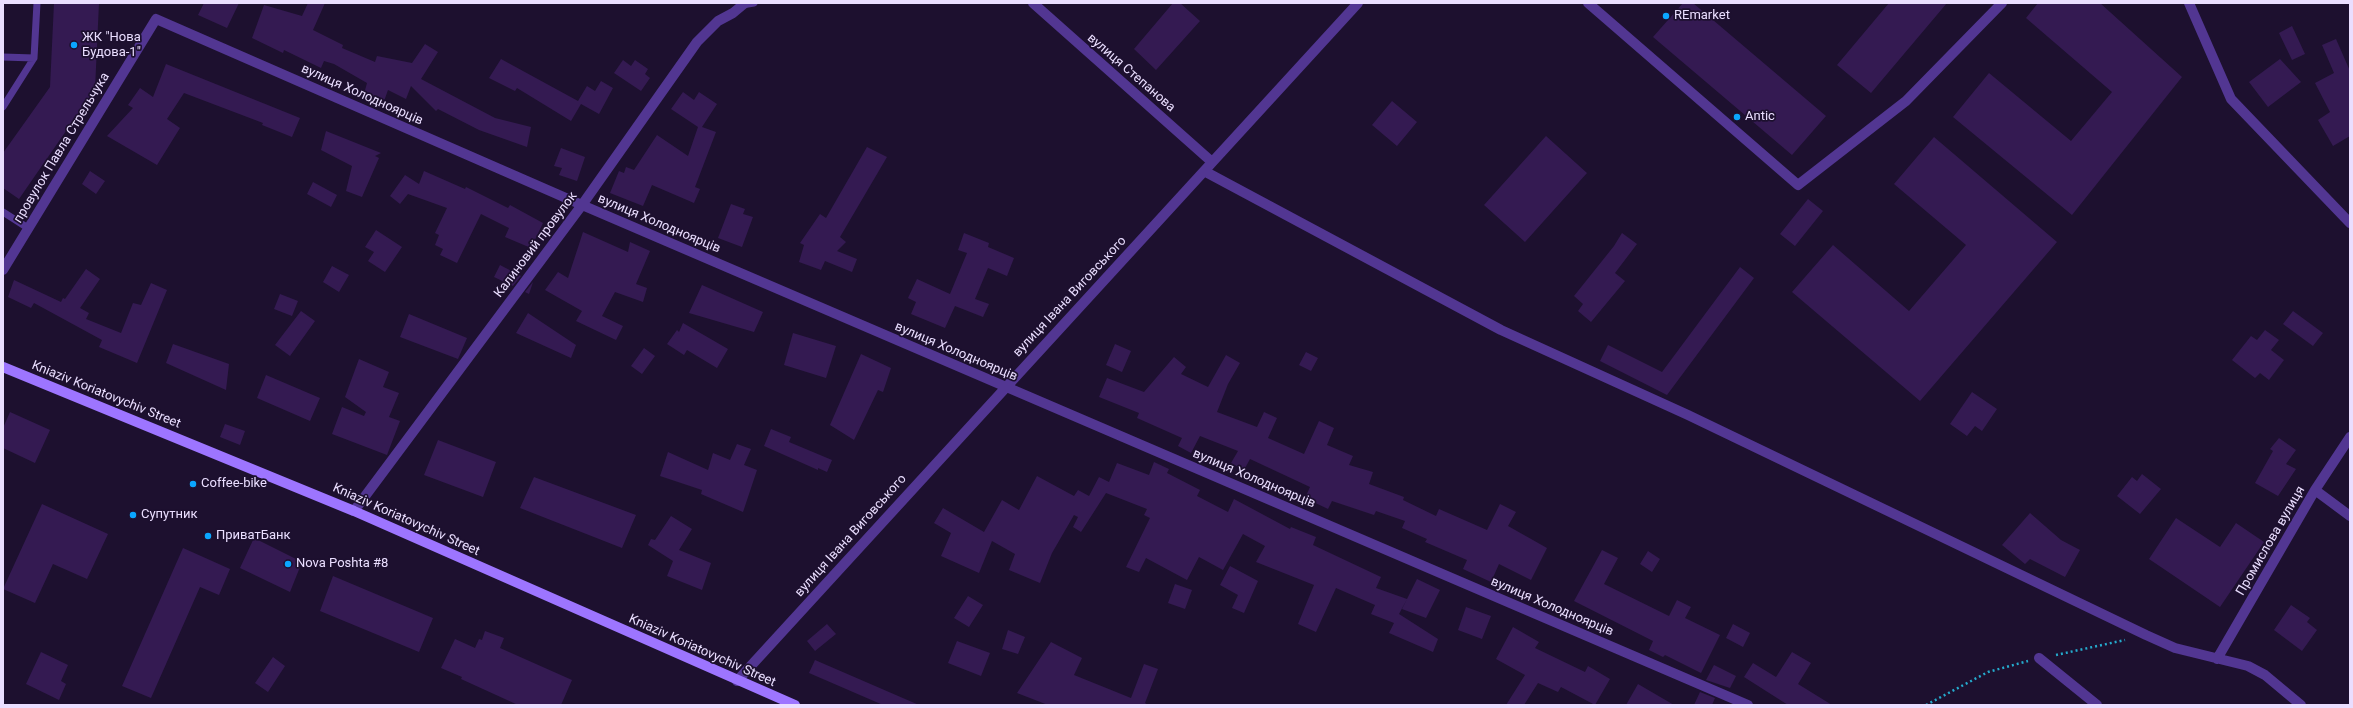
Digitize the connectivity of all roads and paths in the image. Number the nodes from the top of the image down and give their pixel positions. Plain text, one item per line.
1 (37, 3) edge
2 (754, 3) edge
3 (1033, 3) edge
4 (1358, 3) edge
5 (1588, 3) edge
6 (2002, 3) edge
7 (2189, 3) edge
8 (743, 4) edge
9 (156, 19) joint
10 (3, 57) edge
11 (34, 58) junction
12 (3, 107) edge
13 (1212, 162) junction
14 (1204, 171) junction
15 (582, 205) junction
16 (3, 212) edge
17 (2350, 223) edge
18 (28, 228) junction
19 (3, 270) edge
20 (3, 367) edge
21 (1005, 387) junction
22 (2350, 437) edge
23 (2315, 490) junction
24 (354, 511) junction
25 (2350, 516) edge
26 (2146, 635) junction
27 (2039, 658) junction
28 (2217, 659) junction
29 (737, 681) junction
30 (795, 705) edge
31 (1748, 705) edge
32 (1926, 705) edge
33 (2097, 705) edge
34 (2301, 705) edge

1 - 11 lane
2 - 8 lane
3 - 13 street, вулиця Степанова
4 - 13 street, вулиця Івана Виговського
5 - 6 street
7 - 17 street
8 - 15 street, Калиновий провулок
9 - 15 street, вулиця Холодноярців
9 - 18 street, провулок Павла Стрельчука
10 - 11 lane
11 - 12 lane
13 - 14 street, вулиця Івана Виговського
14 - 21 street, вулиця Івана Виговського
14 - 26 street
15 - 21 street, вулиця Холодноярців
15 - 24 street, Калиновий провулок
16 - 18 lane
18 - 19 street, провулок Павла Стрельчука
20 - 24 main road, Kniaziv Koriatovychiv Street
21 - 29 street, вулиця Івана Виговського
21 - 31 street, вулиця Холодноярців
22 - 23 street, Промислова вулиця
23 - 25 street
23 - 28 street, Промислова вулиця
24 - 29 main road, Kniaziv Koriatovychiv Street
26 - 27 path
26 - 28 street
27 - 32 path
27 - 33 street
28 - 34 street
29 - 30 main road, Kniaziv Koriatovychiv Street

